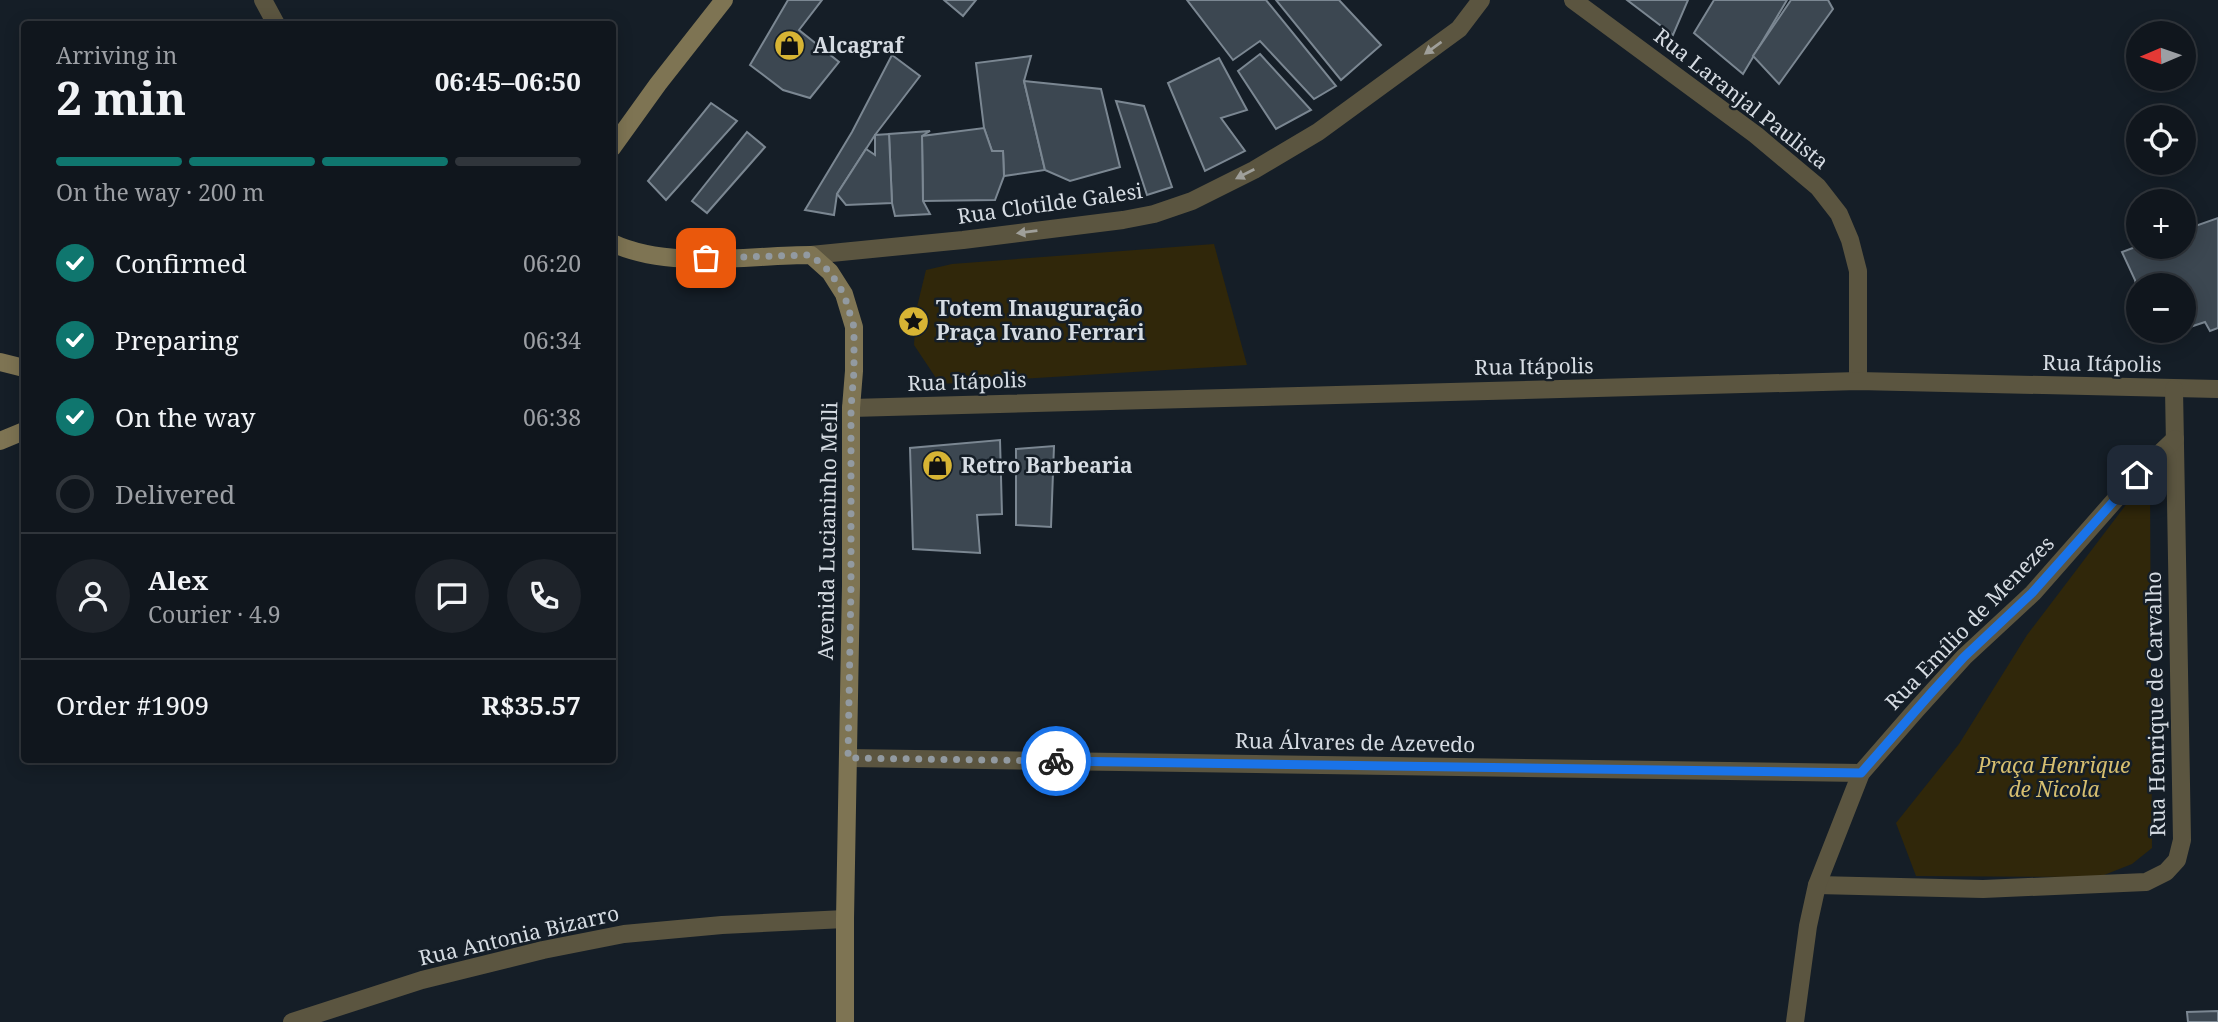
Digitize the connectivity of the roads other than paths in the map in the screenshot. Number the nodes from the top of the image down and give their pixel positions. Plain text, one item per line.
1 (263, 0) edge
2 (724, 0) edge
3 (1481, 0) edge
4 (1573, 0) edge
5 (274, 21) edge
6 (616, 142) edge
7 (616, 245) edge
8 (811, 255) junction
9 (0, 362) edge
10 (21, 367) edge
11 (1858, 381) junction
12 (2174, 389) junction
13 (2218, 389) edge
14 (851, 408) junction
15 (21, 432) edge
16 (2175, 439) junction
17 (0, 441) edge
18 (848, 758) junction
19 (1861, 773) junction
20 (1817, 885) junction
21 (845, 919) junction
22 (292, 1022) edge
23 (845, 1022) edge
24 (1795, 1022) edge

1 - 5 street
2 - 6 street
3 -> 8 street, Rua Clotilde Galesi
4 - 11 street, Rua Laranjal Paulista
7 - 8 street
8 - 14 street, Avenida Lucianinho Melli
9 - 10 street
11 - 12 street, Rua Itápolis
11 - 14 street, Rua Itápolis
12 - 13 street, Rua Itápolis
12 - 16 street, Rua Henrique de Carvalho
14 - 18 street, Avenida Lucianinho Melli
15 - 17 street
16 - 19 street, Rua Emílio de Menezes
16 - 20 street, Rua Henrique de Carvalho
18 - 19 street, Rua Álvares de Azevedo
18 - 21 street, Avenida Lucianinho Melli
19 - 20 street, Rua Emílio de Menezes
20 - 24 street, Rua Emílio de Menezes
21 - 22 street, Rua Antonia Bizarro
21 - 23 street, Avenida Lucianinho Melli

